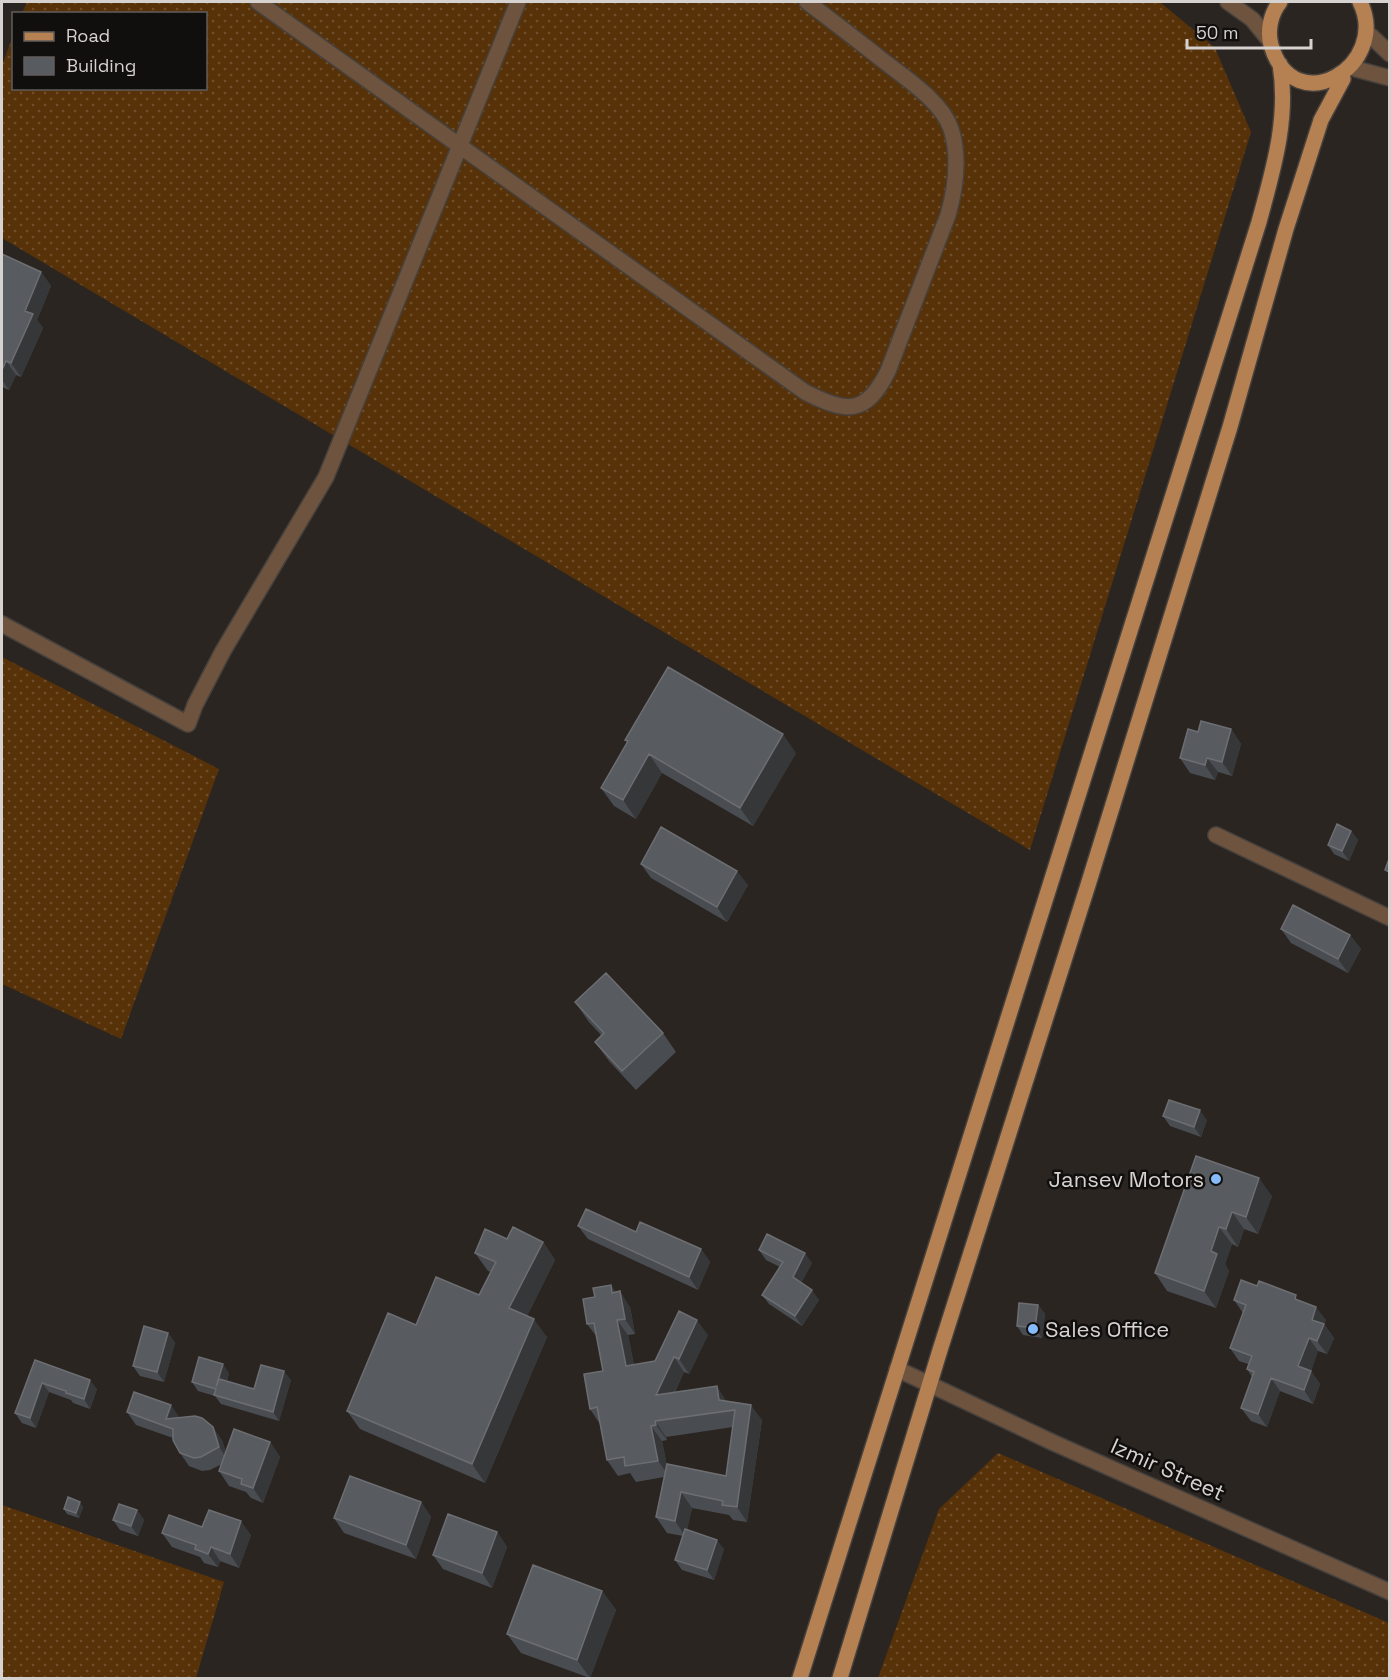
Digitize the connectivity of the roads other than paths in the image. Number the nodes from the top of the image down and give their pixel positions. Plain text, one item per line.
1 (258, 2) edge
2 (518, 2) edge
3 (807, 2) edge
4 (1228, 2) edge
5 (1280, 2) edge
6 (1360, 2) edge
7 (1371, 36) junction
8 (1270, 41) junction
9 (1389, 54) edge
10 (1280, 64) junction
11 (1356, 69) junction
12 (1389, 78) edge
13 (1343, 79) junction
14 (460, 145) junction
15 (2, 624) edge
16 (1216, 835) dead end
17 (1389, 918) edge
18 (897, 1370) junction
19 (930, 1384) junction
20 (1389, 1592) edge
21 (800, 1678) edge
22 (840, 1678) edge

1 - 14 street
2 - 14 street
3 - 14 street
4 - 8 street
5 - 8 main road
6 - 7 main road
7 - 9 street
7 - 11 main road
8 - 10 main road
10 - 13 main road
10 - 18 main road
11 - 12 street
11 - 13 main road
13 - 19 main road
14 - 15 street
16 - 17 street
18 - 19 street, Izmir Street
18 - 21 main road
19 - 20 street, Izmir Street
19 - 22 main road

